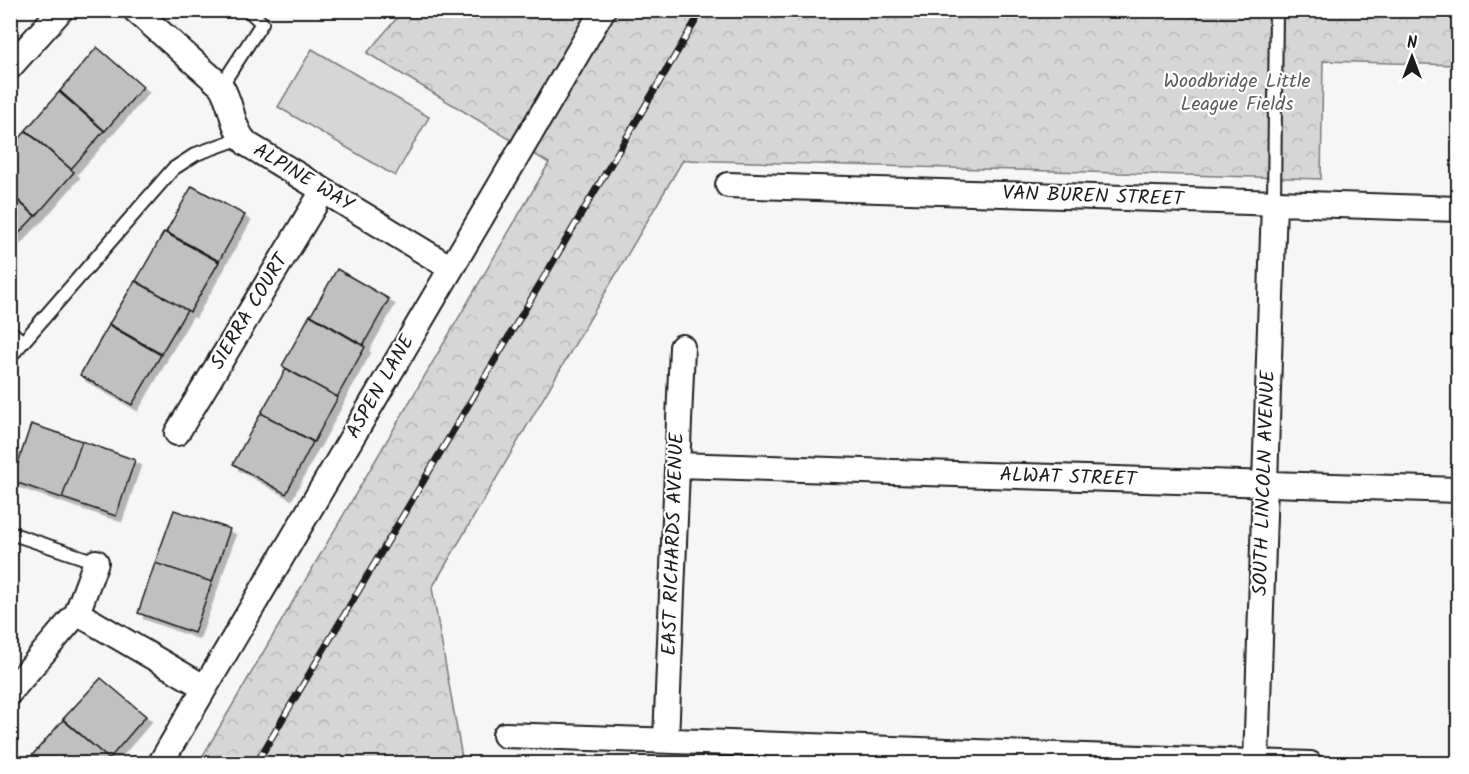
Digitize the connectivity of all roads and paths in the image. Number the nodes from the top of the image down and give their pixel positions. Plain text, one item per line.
1 (61, 10) edge
2 (135, 10) edge
3 (248, 10) edge
4 (603, 10) edge
5 (1276, 10) edge
6 (10, 67) edge
7 (221, 86) junction
8 (241, 138) junction
9 (729, 185) dead end
10 (323, 191) junction
11 (1274, 203) junction
12 (1458, 209) edge
13 (451, 268) junction
14 (10, 331) edge
15 (23, 342) junction
16 (682, 347) dead end
17 (10, 357) edge
18 (177, 433) dead end
19 (677, 465) junction
20 (1265, 484) junction
21 (1458, 490) edge
22 (10, 533) edge
23 (96, 562) joint
24 (77, 613) junction
25 (204, 687) junction
26 (10, 692) edge
27 (505, 735) dead end
28 (666, 740) junction
29 (918, 756) edge
30 (1256, 763) edge
31 (160, 764) edge
32 (1310, 764) edge

1 - 6 street
2 - 7 street, ALPINE WAY
3 - 7 lane
4 - 13 street, ASPEN LANE
5 - 11 lane
7 - 8 street, ALPINE WAY
8 - 10 street, ALPINE WAY
8 - 15 lane
9 - 11 street, VAN BUREN STREET
10 - 13 street, ALPINE WAY
10 - 18 street, SIERRA COURT
11 - 12 street, VAN BUREN STREET
11 - 20 street, SOUTH LINCOLN AVENUE
13 - 25 street, ASPEN LANE
14 - 15 lane
15 - 17 lane
16 - 19 street, EAST RICHARDS AVENUE
19 - 20 street, ALWAT STREET
19 - 28 street, EAST RICHARDS AVENUE
20 - 21 street, ALWAT STREET
20 - 30 street, SOUTH LINCOLN AVENUE
22 - 23 lane
23 - 24 street
24 - 25 street
24 - 26 street
25 - 31 street, ASPEN LANE
27 - 28 street
28 - 29 street
29 - 30 street
30 - 32 street

